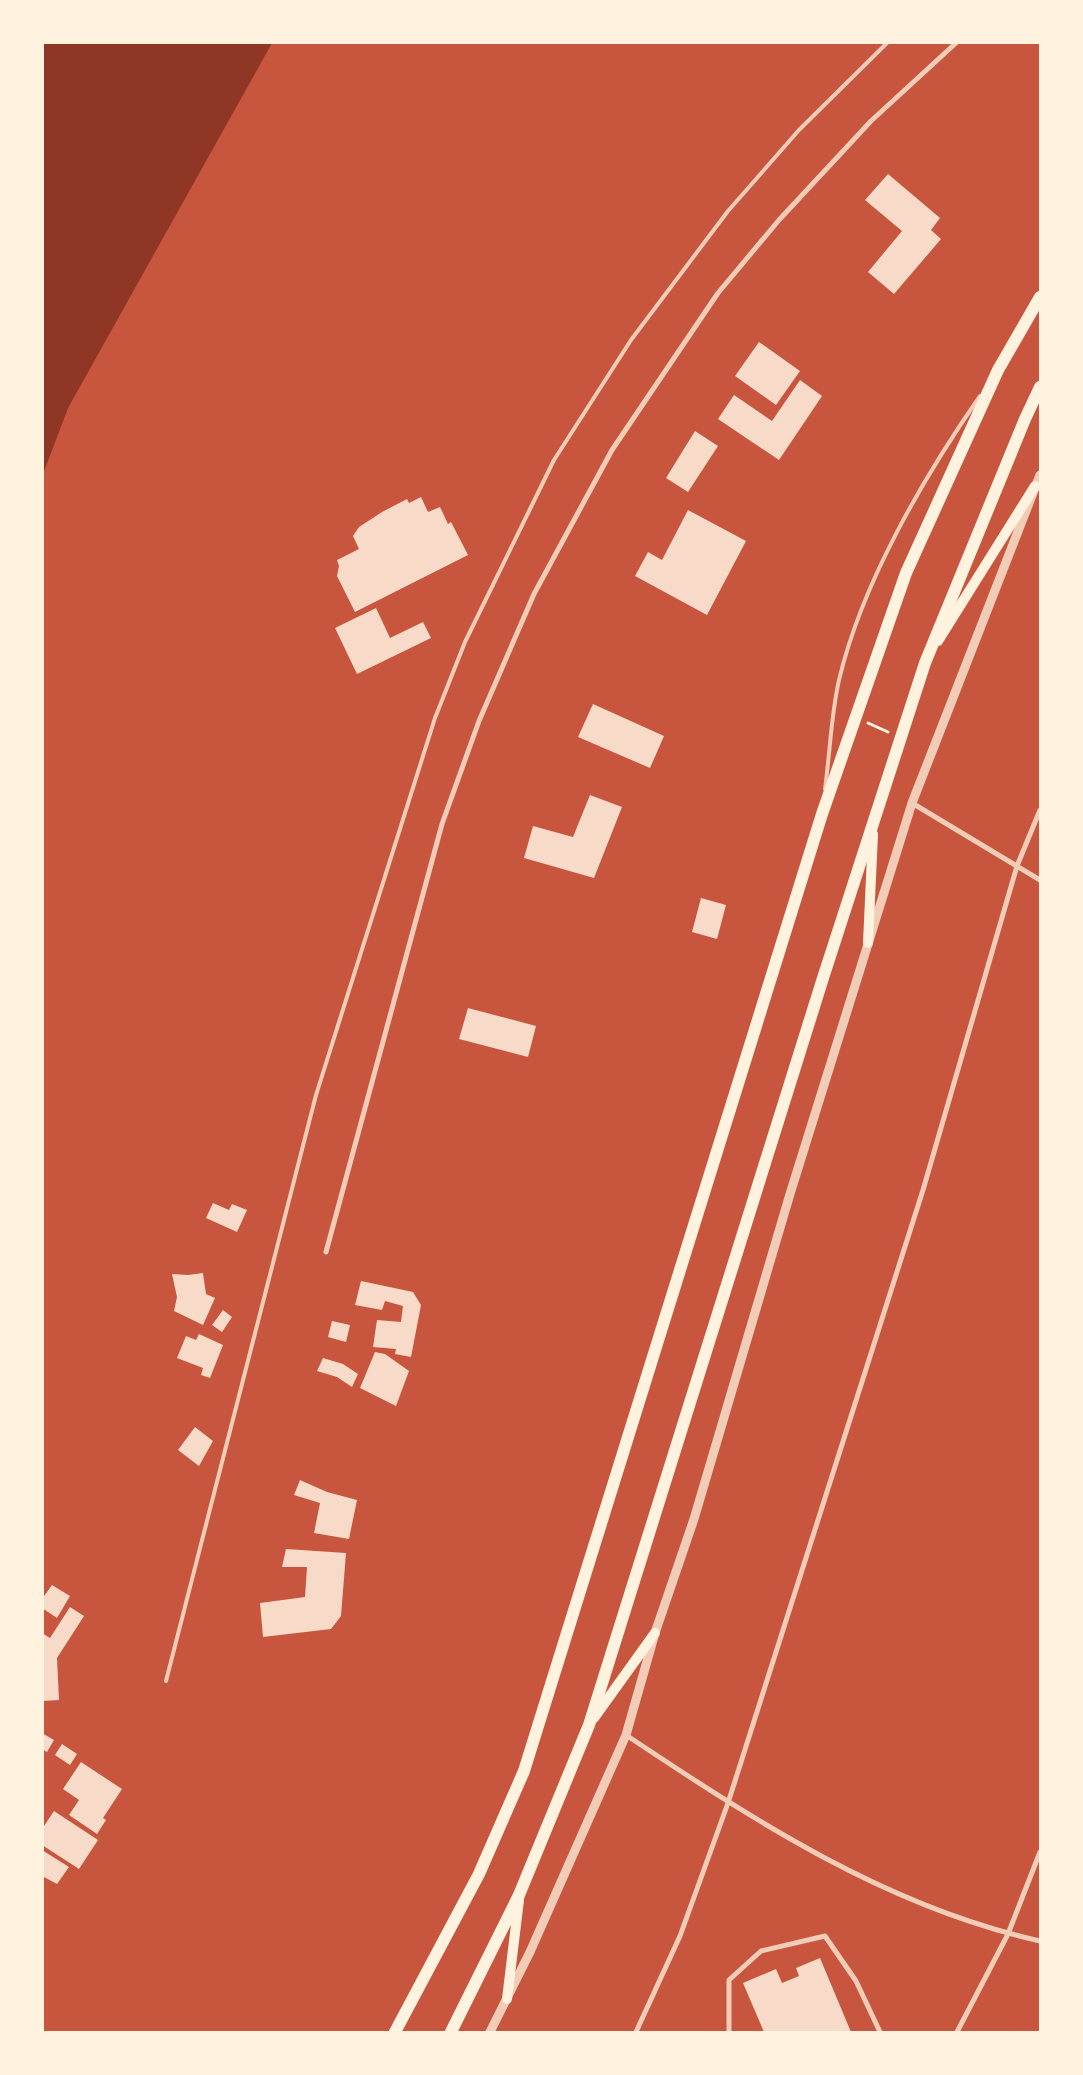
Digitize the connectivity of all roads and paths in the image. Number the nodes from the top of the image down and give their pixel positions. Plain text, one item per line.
1 (888, 42) edge
2 (957, 42) edge
3 (1040, 296) edge
4 (998, 370) junction
5 (1040, 387) edge
6 (1040, 475) edge
7 (1035, 486) junction
8 (925, 663) junction
9 (856, 717) junction
10 (900, 738) junction
11 (912, 803) junction
12 (1040, 810) edge
13 (822, 814) junction
14 (873, 822) junction
15 (1017, 866) junction
16 (1040, 880) edge
17 (868, 943) junction
18 (326, 1252) dead end
19 (656, 1633) junction
20 (166, 1681) dead end
21 (589, 1725) junction
22 (626, 1735) junction
23 (728, 1803) junction
24 (1040, 1852) edge
25 (519, 1895) junction
26 (1008, 1934) junction
27 (1040, 1941) edge
28 (507, 1999) junction
29 (394, 2029) edge
30 (451, 2032) edge
31 (490, 2032) edge
32 (636, 2032) edge
33 (729, 2032) edge
34 (880, 2032) edge
35 (957, 2032) edge

1 - 20 lane
2 - 18 street
3 - 4 main road
4 - 9 main road
4 - 13 lane
5 - 8 main road
6 - 7 street
7 - 8 main road
7 - 11 street
8 - 10 main road
9 - 10 path
9 - 13 main road
10 - 14 main road
11 - 15 street
11 - 17 street
12 - 15 street
13 - 29 main road
14 - 17 main road
14 - 21 main road
15 - 16 street
15 - 23 street
17 - 19 street
19 - 21 main road
19 - 22 street
21 - 25 main road
22 - 23 street
22 - 28 street
23 - 26 street
23 - 32 street
24 - 26 street
25 - 28 main road
25 - 30 main road
26 - 27 street
26 - 35 street
28 - 31 street
33 - 34 street

